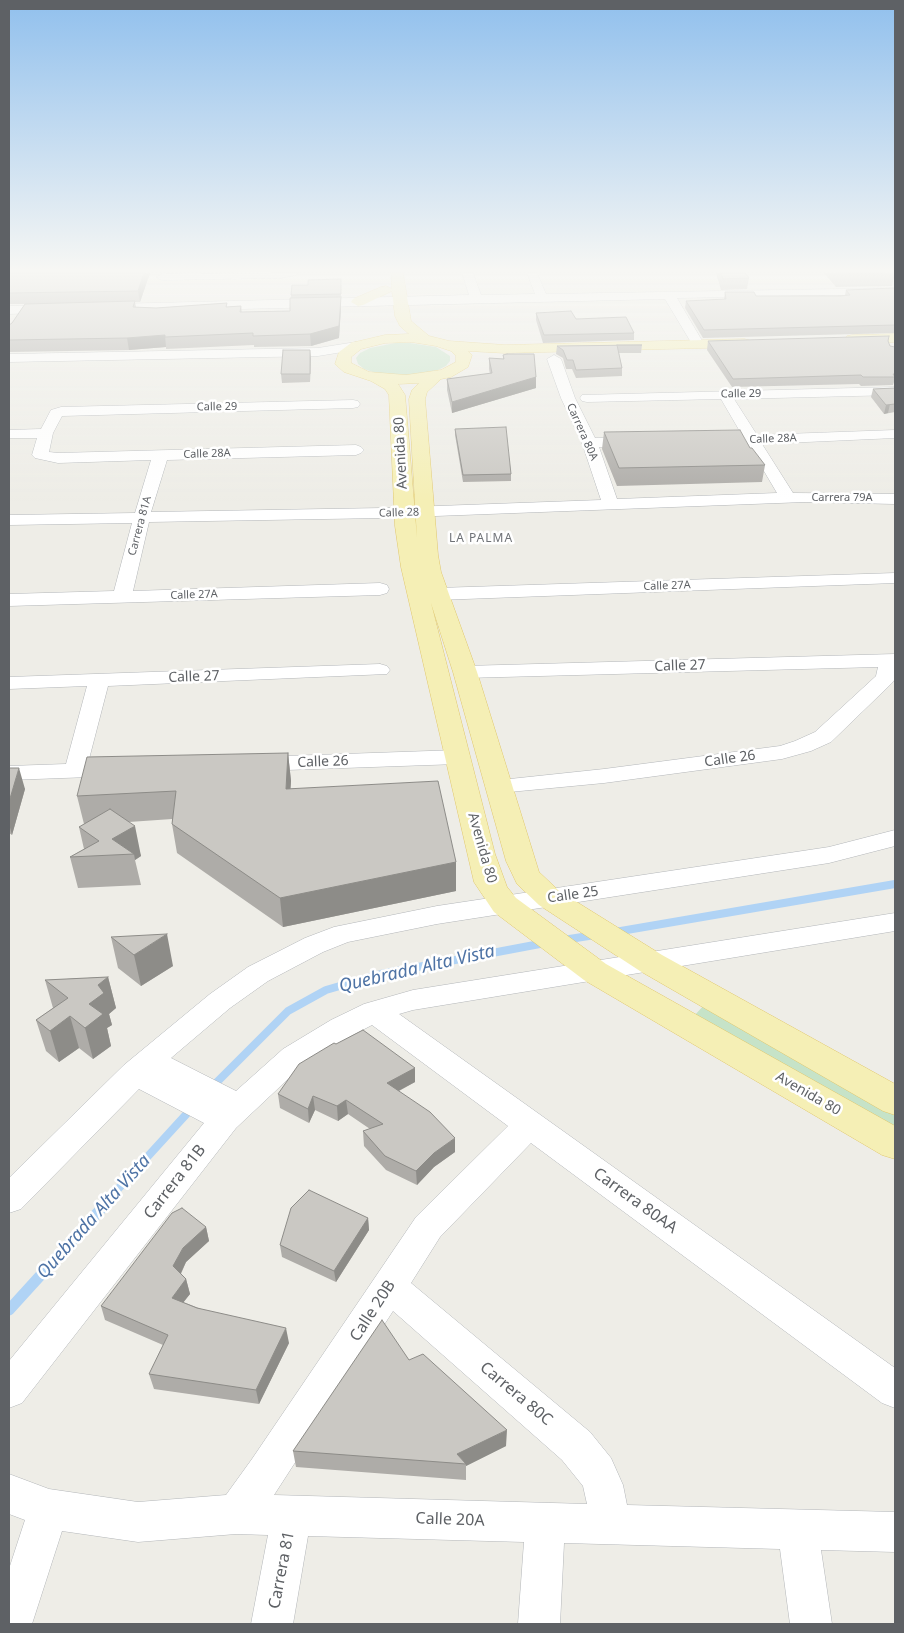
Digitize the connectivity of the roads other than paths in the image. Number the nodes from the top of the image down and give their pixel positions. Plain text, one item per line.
1 (336, 349) edge
2 (350, 349) edge
3 (456, 349) edge
4 (732, 349) edge
5 (9, 358) edge
6 (554, 359) junction
7 (9, 367) edge
8 (460, 367) junction
9 (349, 369) junction
10 (435, 377) junction
11 (376, 378) junction
12 (895, 391) edge
13 (726, 395) junction
14 (587, 398) dead end
15 (353, 404) dead end
16 (46, 432) junction
17 (9, 434) edge
18 (895, 434) edge
19 (753, 440) junction
20 (696, 441) edge
21 (647, 442) edge
22 (590, 443) junction
23 (356, 450) dead end
24 (160, 456) junction
25 (788, 498) junction
26 (895, 499) edge
27 (612, 505) junction
28 (414, 512) junction
29 (141, 518) junction
30 (9, 520) edge
31 (895, 578) edge
32 (380, 589) dead end
33 (438, 594) junction
34 (122, 597) junction
35 (9, 600) edge
36 (891, 660) edge
37 (380, 670) dead end
38 (465, 672) junction
39 (98, 680) junction
40 (9, 683) edge
41 (458, 757) junction
42 (234, 765) edge
43 (134, 769) edge
44 (75, 771) junction
45 (9, 773) edge
46 (499, 786) junction
47 (895, 838) edge
48 (550, 898) junction
49 (515, 913) junction
50 (890, 927) edge
51 (642, 957) junction
52 (587, 965) junction
53 (374, 1011) junction
54 (146, 1069) junction
55 (895, 1101) edge
56 (227, 1110) junction
57 (530, 1124) junction
58 (895, 1144) edge
59 (9, 1199) edge
60 (389, 1286) junction
61 (9, 1390) edge
62 (895, 1390) edge
63 (9, 1494) edge
64 (49, 1509) junction
65 (236, 1514) junction
66 (292, 1515) junction
67 (546, 1524) junction
68 (611, 1524) junction
69 (798, 1530) junction
70 (895, 1532) edge
71 (11, 1624) edge
72 (272, 1624) edge
73 (538, 1624) edge
74 (811, 1624) edge

1 - 5 street
2 - 9 main road
3 - 8 main road
4 - 6 main road
6 - 8 main road
6 - 22 street, Carrera 80A
7 - 9 street
8 - 10 main road
9 - 11 main road
10 - 11 main road
10 - 28 main road, Avenida 80
11 - 28 main road, Avenida 80
12 - 13 street, Calle 29
13 - 14 street, Calle 29
13 - 19 street
15 - 16 street, Calle 29
16 - 17 street
16 - 24 street, Calle 28A
18 - 19 street, Calle 28A
19 - 20 street, Calle 28A
19 - 25 street
21 - 22 street
22 - 27 street, Carrera 80A
23 - 24 street, Calle 28A
24 - 29 street, Carrera 81A
25 - 26 street, Carrera 79A
25 - 27 street, Calle 28
27 - 28 street, Calle 28
28 - 29 street, Calle 28
28 - 33 main road, Avenida 80
28 - 41 main road, Avenida 80
29 - 30 street, Calle 28
29 - 34 street, Carrera 81A
31 - 33 street, Calle 27A
32 - 34 street, Calle 27A
33 - 38 main road, Avenida 80
34 - 35 street, Calle 27A
36 - 38 street, Calle 27
36 - 46 street, Calle 26
37 - 39 street, Calle 27
38 - 46 main road, Avenida 80
39 - 40 street, Calle 27
39 - 44 street
41 - 42 street, Calle 26
41 - 49 main road, Avenida 80
43 - 44 street
44 - 45 street
46 - 48 main road, Avenida 80
47 - 48 street, Calle 25
48 - 49 street, Calle 25
48 - 51 main road, Avenida 80
49 - 52 main road, Avenida 80
49 - 54 street, Calle 25
50 - 51 street
51 - 52 street
51 - 55 main road, Avenida 80
52 - 53 street
52 - 58 main road, Avenida 80
53 - 56 street, Carrera 81B
53 - 57 street, Carrera 80AA
54 - 56 street
54 - 59 street
56 - 61 street, Carrera 81B
57 - 60 street, Calle 20B
57 - 62 street, Carrera 80AA
60 - 65 street, Calle 20B
60 - 68 street, Carrera 80C
63 - 64 street, Calle 20A
64 - 65 street, Calle 20A
64 - 71 street
65 - 66 street, Calle 20A
66 - 67 street, Calle 20A
66 - 72 street, Carrera 81
67 - 68 street, Calle 20A
67 - 73 street
68 - 69 street, Calle 20A
69 - 70 street, Calle 20A
69 - 74 street

